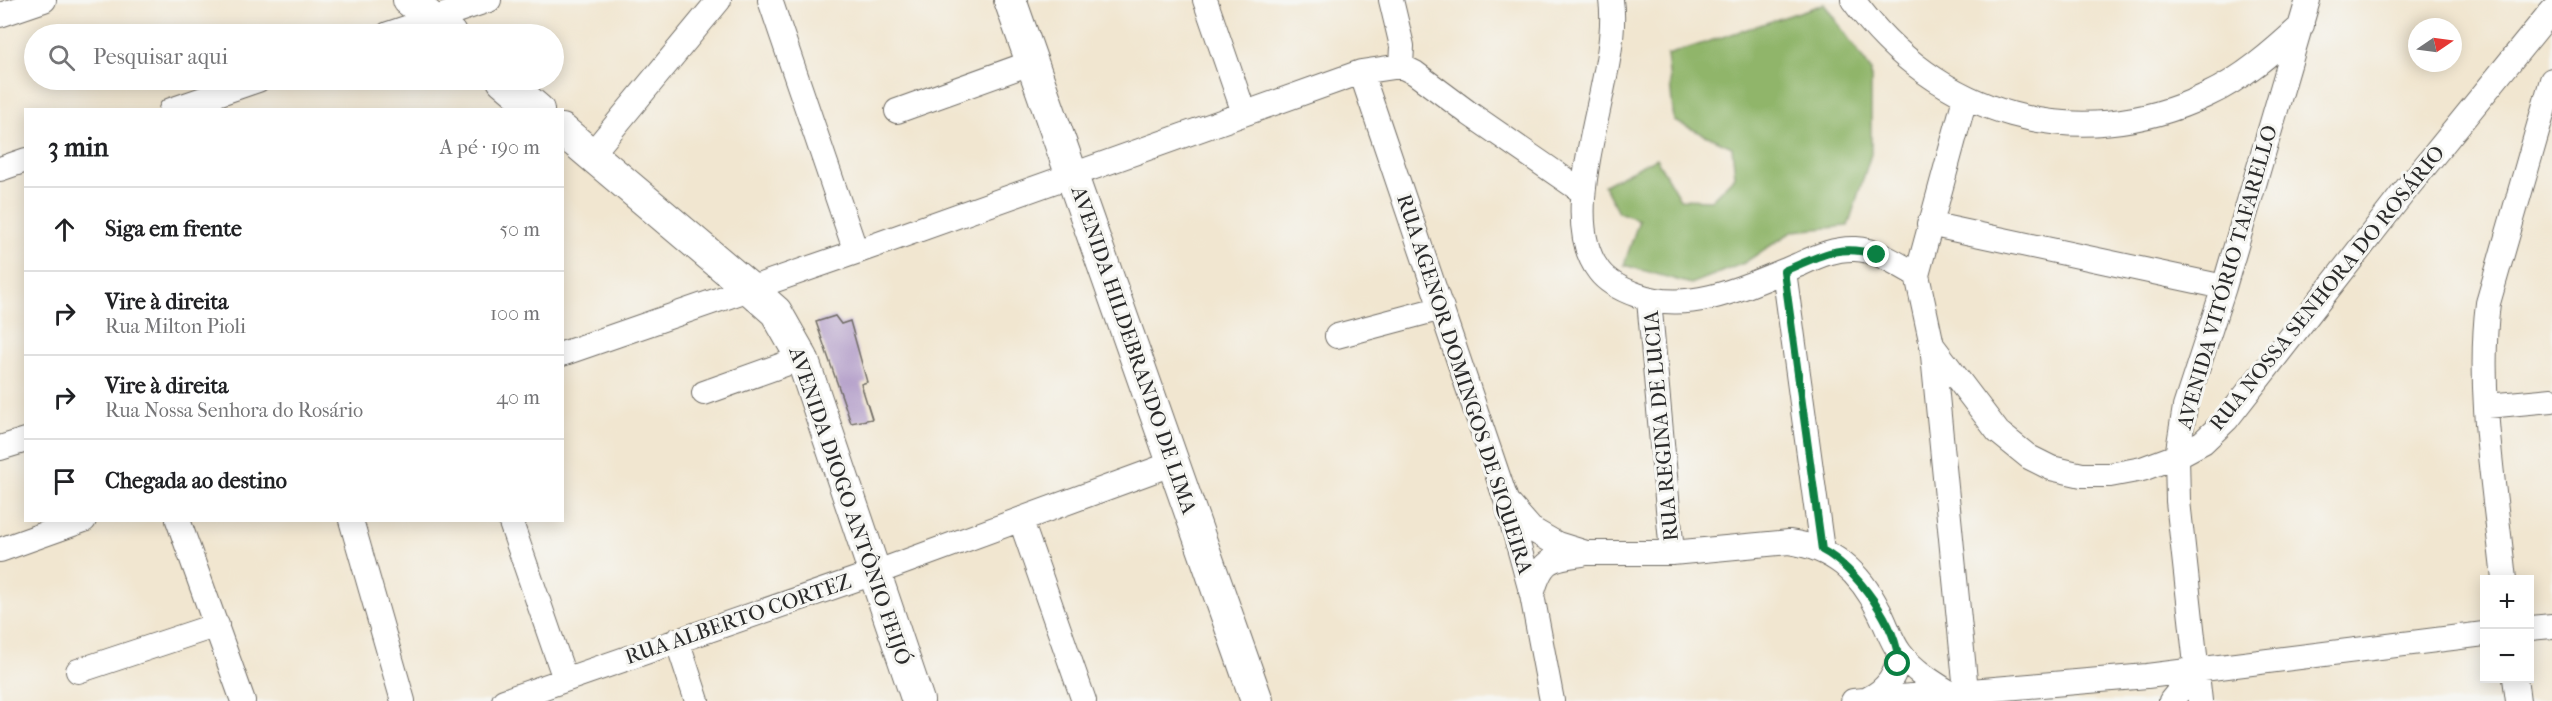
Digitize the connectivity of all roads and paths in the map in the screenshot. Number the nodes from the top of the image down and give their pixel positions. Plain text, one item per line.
1 (44, 0) edge
2 (489, 0) edge
3 (719, 0) edge
4 (770, 0) edge
5 (1010, 0) edge
6 (1205, 0) edge
7 (1391, 0) edge
8 (1611, 0) edge
9 (1853, 0) edge
10 (2308, 0) edge
11 (2321, 0) edge
12 (2552, 10) edge
13 (0, 15) edge
14 (431, 18) edge
15 (415, 24) edge
16 (2301, 26) junction
17 (1033, 62) junction
18 (1401, 66) junction
19 (1361, 72) junction
20 (2552, 80) edge
21 (229, 90) edge
22 (515, 90) edge
23 (1965, 98) junction
24 (177, 108) edge
25 (536, 108) edge
26 (897, 111) dead end
27 (1244, 113) junction
28 (564, 132) edge
29 (591, 155) junction
30 (24, 161) edge
31 (0, 169) edge
32 (1072, 175) junction
33 (1583, 192) junction
34 (1929, 224) junction
35 (856, 252) junction
36 (1784, 271) junction
37 (1917, 275) junction
38 (2224, 287) junction
39 (750, 289) junction
40 (1649, 300) junction
41 (1442, 308) junction
42 (1337, 336) dead end
43 (1932, 345) junction
44 (564, 353) edge
45 (802, 358) junction
46 (704, 393) dead end
47 (2552, 400) edge
48 (2487, 406) junction
49 (24, 441) edge
50 (0, 448) edge
51 (2177, 456) junction
52 (1174, 464) junction
53 (1506, 500) junction
54 (1021, 520) junction
55 (78, 522) edge
56 (179, 522) edge
57 (352, 522) edge
58 (511, 522) edge
59 (0, 550) edge
60 (1822, 550) junction
61 (1586, 553) junction
62 (1672, 553) junction
63 (873, 573) junction
64 (2504, 575) edge
65 (1532, 595) junction
66 (217, 625) junction
67 (2552, 626) edge
68 (2534, 628) edge
69 (2480, 634) edge
70 (676, 640) junction
71 (1899, 652) junction
72 (2196, 670) junction
73 (78, 671) dead end
74 (565, 679) junction
75 (2516, 683) edge
76 (1961, 695) edge
77 (512, 700) edge
78 (1860, 700) edge
79 (243, 701) edge
80 (403, 701) edge
81 (697, 701) edge
82 (918, 701) edge
83 (1084, 701) edge
84 (1257, 701) edge
85 (1552, 701) edge
86 (2170, 701) edge
87 (2199, 701) edge
88 (2518, 701) edge

1 - 13 street
2 - 14 street
3 - 29 street
4 - 35 street
5 - 17 main road, AVENIDA HILDEBRANDO DE LIMA
6 - 27 street
7 - 18 street
8 - 33 street
9 - 23 street
10 - 16 street, AVENIDA VITÓRIO TAFARELLO
11 - 16 street
12 - 51 street, RUA NOSSA SENHORA DO ROSÁRIO
14 - 15 street
16 - 23 street
16 - 38 street, AVENIDA VITÓRIO TAFARELLO
17 - 26 street
17 - 32 main road, AVENIDA HILDEBRANDO DE LIMA
18 - 19 street
18 - 33 street
19 - 27 street
19 - 41 street, RUA AGENOR DOMINGOS DE SIQUEIRA
20 - 48 street
21 - 24 street
22 - 25 main road
23 - 34 street
27 - 32 street
28 - 29 main road, AVENIDA DIOGO ANTÔNIO FEIJÓ
29 - 39 main road, AVENIDA DIOGO ANTÔNIO FEIJÓ
30 - 31 street
32 - 35 street
32 - 52 main road, AVENIDA HILDEBRANDO DE LIMA
33 - 40 street
34 - 37 street
34 - 38 street
35 - 39 street
36 - 37 street
36 - 40 street
36 - 60 street
37 - 43 street, RUA NOSSA SENHORA DO ROSÁRIO
38 - 51 street, AVENIDA VITÓRIO TAFARELLO
39 - 44 street
39 - 45 main road, AVENIDA DIOGO ANTÔNIO FEIJÓ
40 - 62 street, RUA REGINA DE LUCIA
41 - 42 street
41 - 53 street, RUA AGENOR DOMINGOS DE SIQUEIRA
43 - 51 street, RUA NOSSA SENHORA DO ROSÁRIO
43 - 76 street
45 - 46 street
45 - 63 main road, AVENIDA DIOGO ANTÔNIO FEIJÓ
47 - 48 street
48 - 64 street
49 - 50 street
51 - 72 street, AVENIDA VITÓRIO TAFARELLO
52 - 54 street, RUA ALBERTO CORTEZ
52 - 84 main road, AVENIDA HILDEBRANDO DE LIMA
53 - 61 street
53 - 65 street, RUA AGENOR DOMINGOS DE SIQUEIRA
54 - 63 street, RUA ALBERTO CORTEZ
54 - 83 street
55 - 59 street
56 - 66 street
57 - 80 street
58 - 74 street
60 - 62 street
60 - 71 street
61 - 62 street
61 - 65 street
63 - 70 street, RUA ALBERTO CORTEZ
63 - 82 main road, AVENIDA DIOGO ANTÔNIO FEIJÓ
65 - 85 street, RUA AGENOR DOMINGOS DE SIQUEIRA
66 - 73 street
66 - 79 street
67 - 68 street
69 - 72 street
70 - 74 street, RUA ALBERTO CORTEZ
70 - 81 street
71 - 76 street
71 - 78 street
72 - 76 street
72 - 86 street
72 - 87 street, AVENIDA VITÓRIO TAFARELLO
74 - 77 street, RUA ALBERTO CORTEZ
75 - 88 street
76 - 78 street

